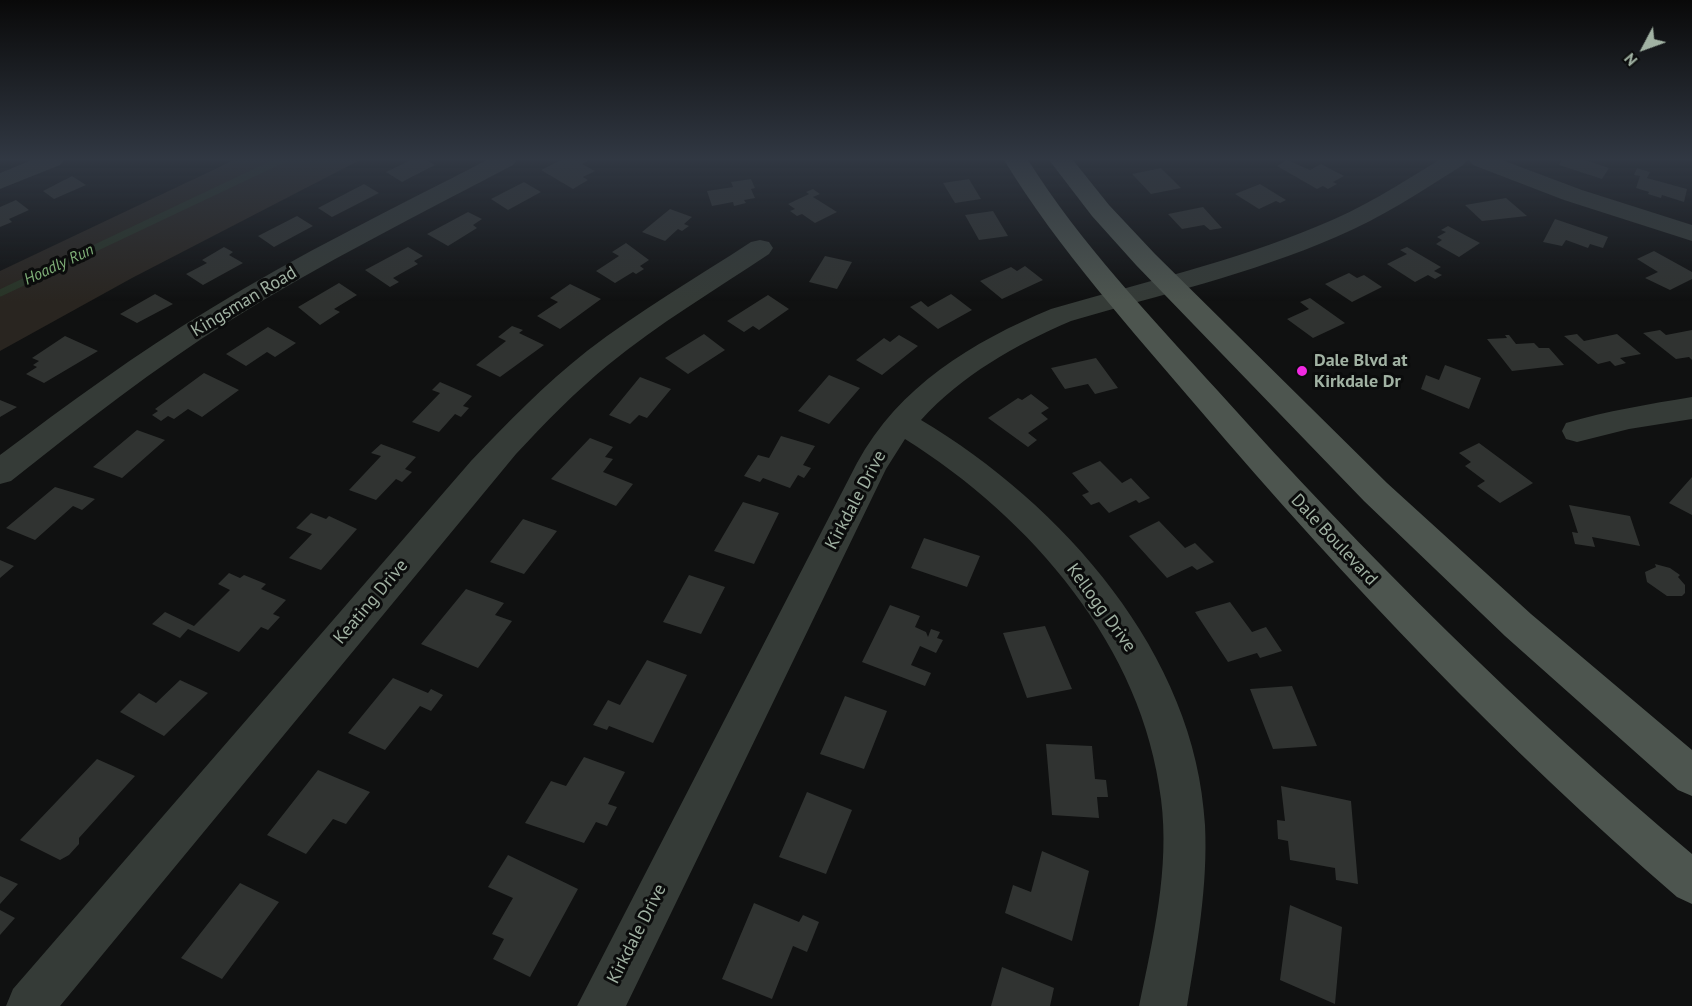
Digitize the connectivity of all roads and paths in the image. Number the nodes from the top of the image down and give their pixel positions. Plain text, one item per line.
1 (417, 207) edge
2 (1048, 207) edge
3 (1098, 207) edge
4 (1377, 207) edge
5 (1610, 207) edge
6 (1692, 233) edge
7 (760, 248) dead end
8 (1170, 283) junction
9 (1120, 297) junction
10 (1692, 408) edge
11 (902, 422) junction
12 (1577, 431) dead end
13 (0, 472) edge
14 (1692, 776) edge
15 (1692, 882) edge
16 (30, 1006) edge
17 (601, 1006) edge
18 (1163, 1006) edge

1 - 13 street, Kingsman Road
2 - 9 main road, Dale Boulevard
3 - 8 main road
4 - 8 street, Kirkdale Drive
5 - 6 street
7 - 16 street, Keating Drive
8 - 9 street, Kirkdale Drive
8 - 14 main road
9 - 11 street, Kirkdale Drive
9 - 15 main road, Dale Boulevard
10 - 12 street
11 - 17 street, Kirkdale Drive
11 - 18 street, Kellogg Drive

